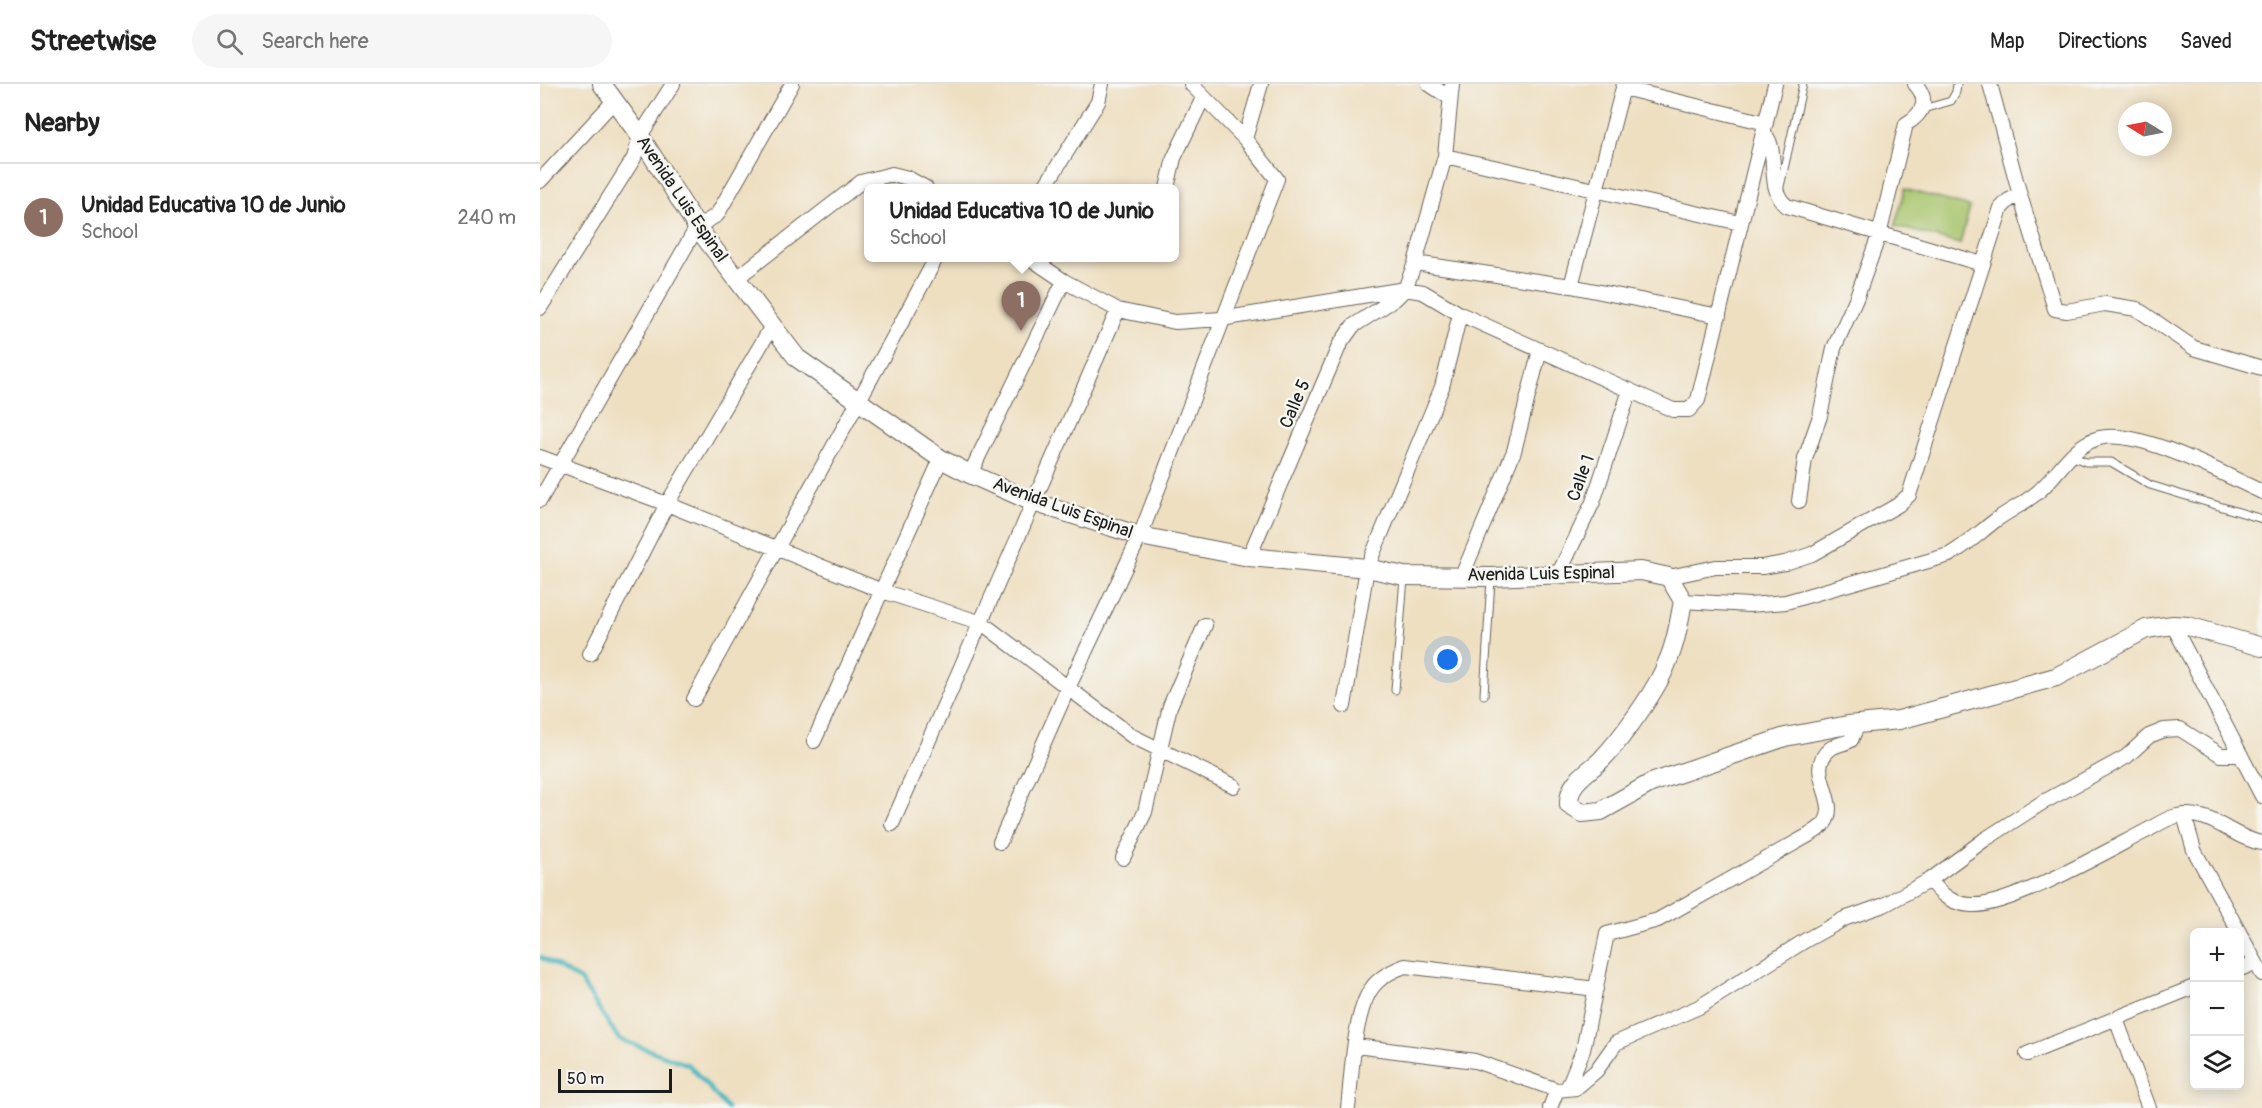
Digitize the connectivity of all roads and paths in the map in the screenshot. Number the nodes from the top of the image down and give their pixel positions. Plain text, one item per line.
1 (602, 84) edge
2 (673, 84) edge
3 (792, 84) edge
4 (1102, 84) edge
5 (1191, 84) edge
6 (1261, 84) edge
7 (1429, 84) edge
8 (1775, 84) edge
9 (1803, 84) edge
10 (1915, 84) edge
11 (1957, 84) edge
12 (1990, 84) edge
13 (1623, 86) edge
14 (1451, 91) edge
15 (1203, 98) junction
16 (615, 101) junction
17 (1923, 109) junction
18 (1765, 128) junction
19 (640, 136) junction
20 (1245, 139) junction
21 (1445, 156) junction
22 (540, 181) edge
23 (918, 184) edge
24 (1047, 184) edge
25 (1168, 184) edge
26 (1595, 190) junction
27 (1778, 193) junction
28 (2020, 195) junction
29 (1740, 223) junction
30 (697, 227) junction
31 (1879, 235) junction
32 (934, 262) edge
33 (1036, 262) edge
34 (1415, 263) junction
35 (1982, 264) junction
36 (737, 278) junction
37 (1064, 281) junction
38 (1571, 286) junction
39 (1406, 289) junction
40 (540, 308) edge
41 (1118, 310) junction
42 (1460, 315) junction
43 (1719, 316) junction
44 (1221, 320) junction
45 (772, 326) junction
46 (1540, 350) junction
47 (2262, 368) edge
48 (1630, 390) junction
49 (859, 404) junction
50 (2071, 456) junction
51 (540, 457) edge
52 (941, 459) junction
53 (561, 465) junction
54 (970, 474) junction
55 (2262, 492) edge
56 (540, 500) edge
57 (1799, 501) dead end
58 (1033, 502) junction
59 (667, 504) junction
60 (2262, 519) edge
61 (1140, 536) junction
62 (775, 549) junction
63 (1249, 557) junction
64 (1367, 568) junction
65 (1558, 575) junction
66 (1404, 576) junction
67 (1462, 576) junction
68 (1492, 576) junction
69 (1669, 577) junction
70 (882, 591) junction
71 (1683, 601) junction
72 (982, 623) junction
73 (1205, 625) dead end
74 (2173, 625) junction
75 (2262, 647) edge
76 (590, 654) dead end
77 (1068, 688) junction
78 (1395, 690) dead end
79 (1484, 695) dead end
80 (694, 699) dead end
81 (1344, 706) dead end
82 (1858, 724) junction
83 (814, 741) dead end
84 (1160, 750) junction
85 (2241, 755) junction
86 (1234, 786) dead end
87 (2262, 796) edge
88 (2184, 815) junction
89 (892, 824) dead end
90 (1000, 842) dead end
91 (2262, 843) edge
92 (1123, 858) dead end
93 (1930, 880) junction
94 (2259, 968) edge
95 (2244, 969) edge
96 (1596, 989) junction
97 (2190, 989) edge
98 (2116, 1019) junction
99 (1356, 1046) junction
100 (2027, 1054) dead end
101 (1562, 1089) junction
102 (1348, 1108) edge
103 (1550, 1108) edge
104 (2149, 1108) edge

1 - 16 street, Avenida Luis Espinal
2 - 19 street
3 - 30 street
4 - 24 street
5 - 15 street
6 - 20 street
7 - 14 street
8 - 18 street
9 - 27 lane
10 - 17 street
11 - 17 lane
12 - 28 street
13 - 18 street
13 - 26 street
14 - 21 street
15 - 20 street
15 - 25 street
16 - 19 street, Avenida Luis Espinal
16 - 22 street
17 - 31 street
18 - 27 street
18 - 29 street
19 - 30 street, Avenida Luis Espinal
19 - 40 street
20 - 44 street
21 - 26 street
21 - 34 street
23 - 36 street
26 - 29 street
26 - 38 street
27 - 31 street
28 - 35 street
28 - 47 street
29 - 43 street
30 - 36 street, Avenida Luis Espinal
30 - 53 street
31 - 35 street
31 - 57 street
32 - 49 street
33 - 37 street
34 - 38 street
34 - 39 street
35 - 69 street
36 - 45 street, Avenida Luis Espinal
37 - 41 street
37 - 54 street
38 - 43 street
39 - 42 street
39 - 44 street
39 - 63 street, Calle 5
41 - 44 street
41 - 58 street
42 - 46 street
42 - 64 street
43 - 48 street
44 - 61 street
45 - 49 street, Avenida Luis Espinal
45 - 59 street
46 - 48 street
46 - 67 street
48 - 65 street, Calle 1
49 - 52 street, Avenida Luis Espinal
49 - 62 street
50 - 55 street
50 - 60 lane
50 - 71 street
51 - 53 street
52 - 54 street, Avenida Luis Espinal
52 - 70 street
53 - 56 street
53 - 59 street
54 - 58 street, Avenida Luis Espinal
58 - 61 street, Avenida Luis Espinal
58 - 72 street
59 - 62 street
59 - 76 street
61 - 63 street, Avenida Luis Espinal
61 - 77 street
62 - 70 street
62 - 80 street
63 - 64 street, Avenida Luis Espinal
64 - 66 street, Avenida Luis Espinal
64 - 81 street
65 - 68 street, Avenida Luis Espinal
65 - 69 street, Avenida Luis Espinal
66 - 67 street, Avenida Luis Espinal
66 - 78 lane
67 - 68 street, Avenida Luis Espinal
68 - 79 lane
69 - 71 street
70 - 72 street
70 - 83 street
71 - 82 street
72 - 77 street
72 - 89 street
73 - 84 street
74 - 75 street
74 - 82 street
74 - 85 street
77 - 84 street
77 - 90 street
82 - 96 street
84 - 86 street
84 - 92 street
85 - 87 street
85 - 93 street
88 - 91 street
88 - 93 street
88 - 94 street
93 - 101 street
94 - 95 street
96 - 99 street
96 - 101 street
97 - 98 street
98 - 100 street
98 - 104 street
99 - 101 street
99 - 102 street
101 - 103 street

